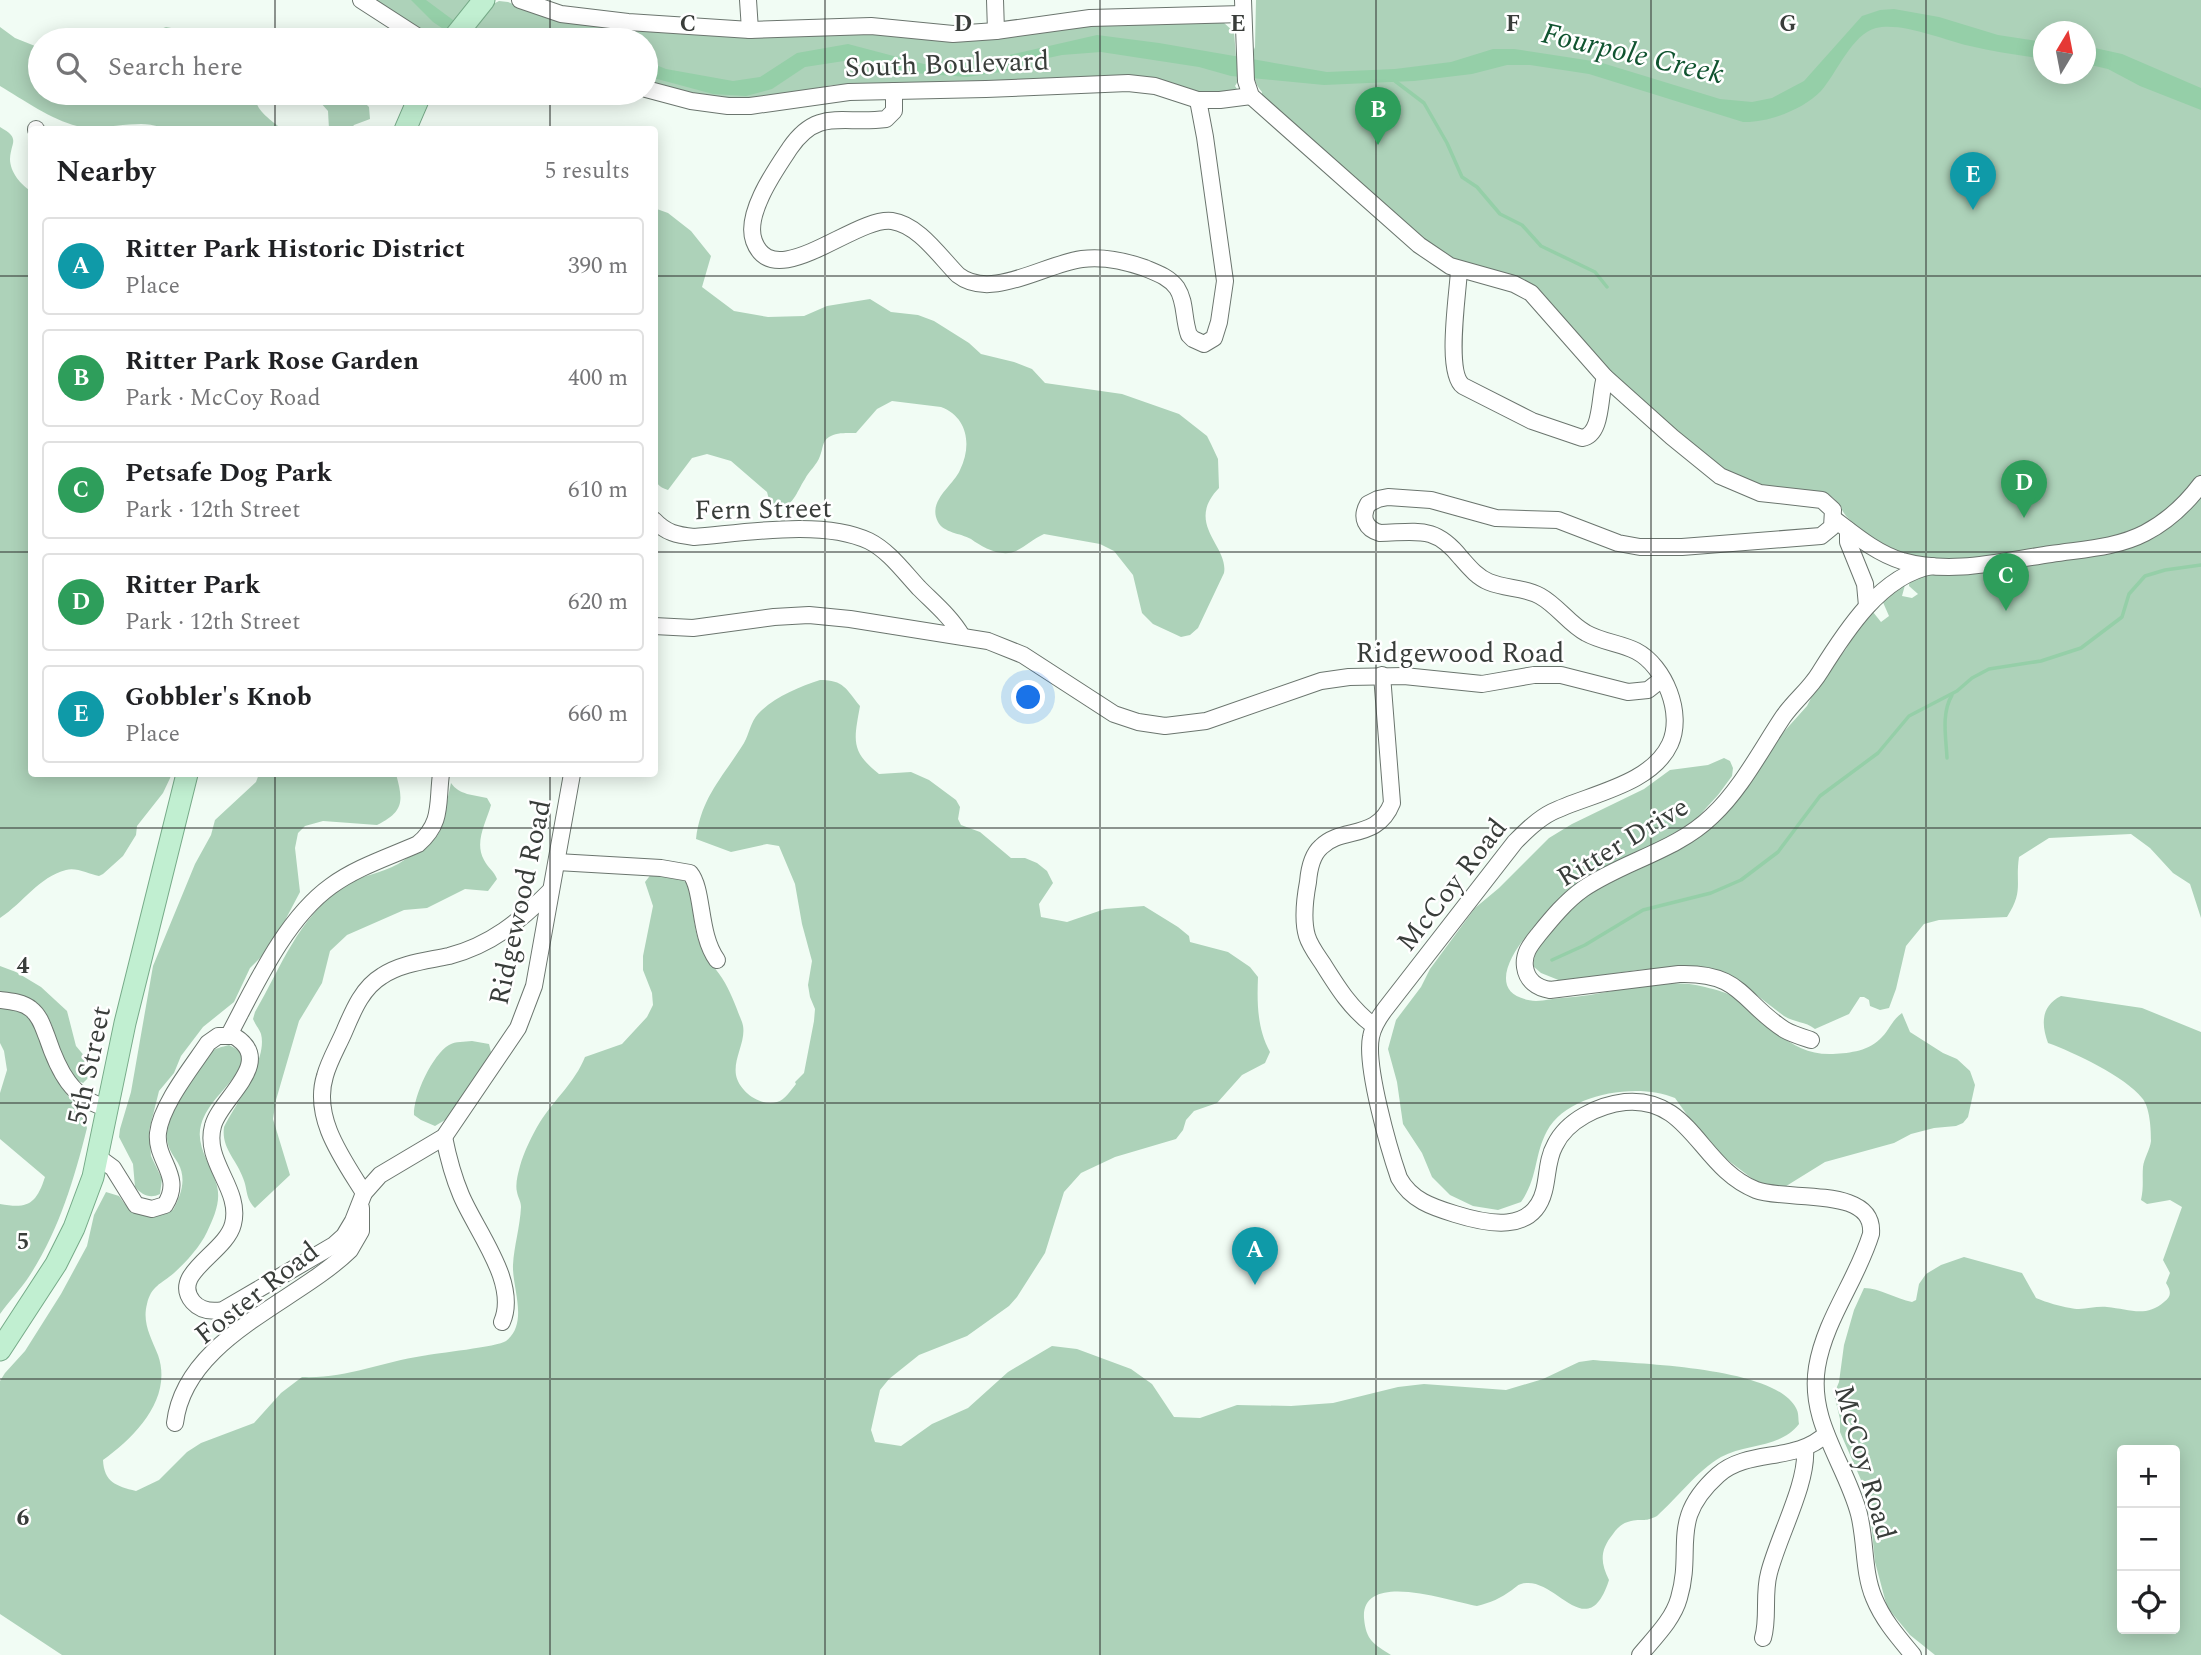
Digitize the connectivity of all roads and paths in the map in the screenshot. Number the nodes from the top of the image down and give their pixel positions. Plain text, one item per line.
1 (361, 0) edge
2 (520, 0) edge
3 (748, 0) edge
4 (995, 0) edge
5 (479, 7) edge
6 (1243, 7) edge
7 (404, 28) edge
8 (462, 28) edge
9 (750, 30) junction
10 (996, 31) junction
11 (894, 91) junction
12 (658, 92) edge
13 (1249, 92) junction
14 (1198, 100) junction
15 (416, 105) edge
16 (407, 126) edge
17 (1459, 270) junction
18 (1605, 377) junction
19 (2201, 484) edge
20 (1834, 519) junction
21 (658, 524) edge
22 (1848, 530) junction
23 (1932, 566) junction
24 (1867, 606) junction
25 (658, 626) edge
26 (962, 636) junction
27 (1382, 676) junction
28 (1662, 679) junction
29 (186, 777) edge
30 (441, 777) edge
31 (571, 777) edge
32 (557, 862) junction
33 (550, 891) junction
34 (717, 960) dead end
35 (0, 1000) edge
36 (1374, 1026) junction
37 (229, 1035) junction
38 (1811, 1040) dead end
39 (108, 1108) junction
40 (444, 1137) junction
41 (97, 1157) junction
42 (362, 1198) junction
43 (502, 1322) dead end
44 (0, 1350) edge
45 (175, 1423) dead end
46 (1826, 1434) junction
47 (1805, 1449) junction
48 (1763, 1638) dead end
49 (1640, 1655) edge
50 (1913, 1655) edge

1 - 7 street
2 - 9 street
3 - 9 street
4 - 10 street
5 - 8 main road
6 - 10 street
6 - 13 street
9 - 10 street
11 - 12 street, South Boulevard
11 - 14 street, South Boulevard
11 - 14 street
13 - 14 street, South Boulevard
13 - 17 street
15 - 16 main road
17 - 18 street
17 - 18 street
18 - 20 street
19 - 23 street
20 - 22 street
20 - 28 street, McCoy Road
21 - 26 street, Fern Street
22 - 23 street
22 - 24 street
23 - 24 street, Ritter Drive
24 - 38 street, Ritter Drive
25 - 26 street, Ridgewood Road
26 - 27 street, Ridgewood Road
27 - 28 street, Ridgewood Road
27 - 36 street
28 - 36 street, McCoy Road
29 - 39 main road, 5th Street
30 - 37 street
31 - 32 street, Ridgewood Road
32 - 33 street, Ridgewood Road
32 - 34 street
33 - 40 street, Ridgewood Road
33 - 42 street
35 - 39 street
36 - 46 street, McCoy Road
37 - 41 street
37 - 42 street, Ridgewood Road
39 - 41 main road, 5th Street
40 - 42 street, Ridgewood Road
40 - 43 street
41 - 44 main road, 5th Street
42 - 45 street, Foster Road
46 - 47 street
46 - 50 street, McCoy Road
47 - 48 street
47 - 49 street

